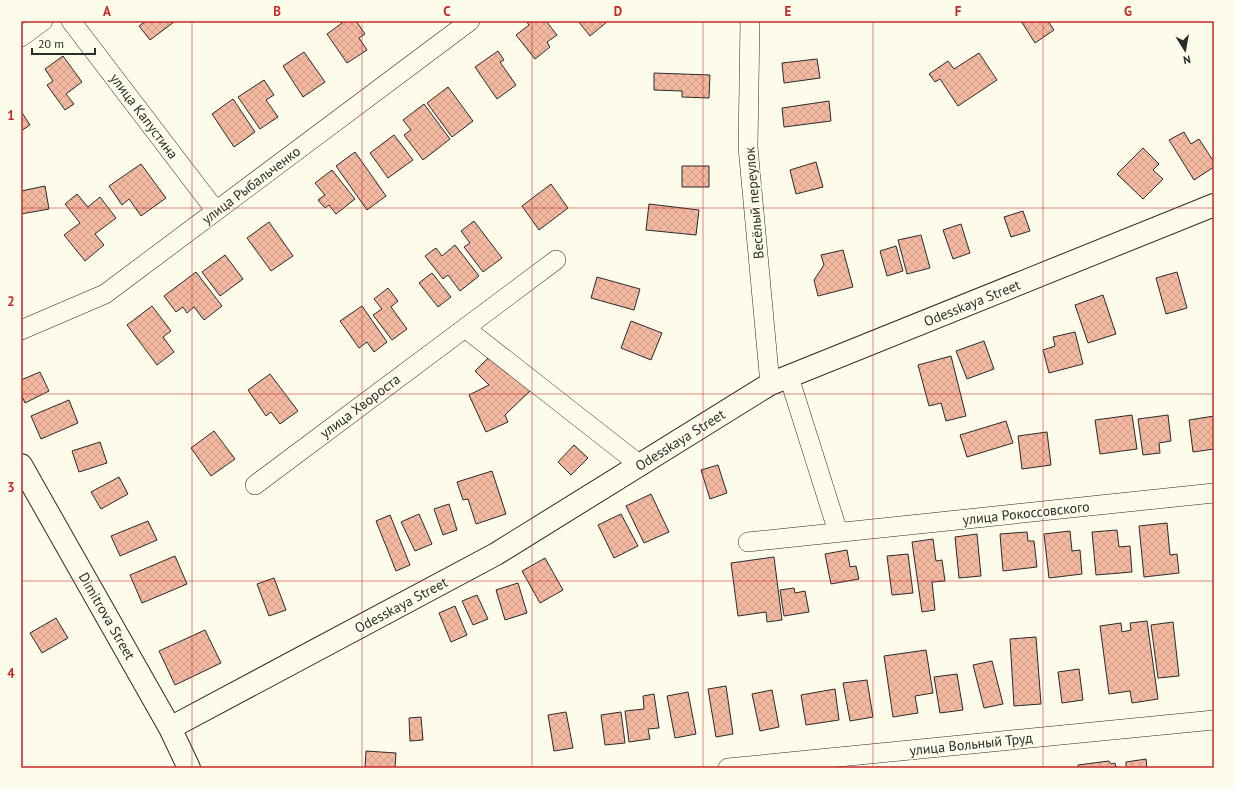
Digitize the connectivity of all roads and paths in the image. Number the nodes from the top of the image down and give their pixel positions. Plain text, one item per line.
1 (43, 21) edge
2 (71, 21) edge
3 (470, 21) edge
4 (750, 21) edge
5 (21, 37) edge
6 (1214, 205) edge
7 (216, 211) junction
8 (556, 260) dead end
9 (465, 328) junction
10 (21, 330) edge
11 (779, 380) junction
12 (21, 465) edge
13 (640, 465) junction
14 (255, 485) dead end
15 (1214, 493) edge
16 (838, 532) junction
17 (748, 542) dead end
18 (1214, 720) edge
19 (170, 728) junction
20 (189, 768) edge
21 (728, 768) edge

1 - 5 street
2 - 7 street, улица Капустина
3 - 7 street, улица Рыбальченко
4 - 11 street, Весёлый переулок
6 - 11 main road, Odesskaya Street
7 - 10 street, улица Рыбальченко
8 - 9 street, улица Хвороста
9 - 13 street
9 - 14 street, улица Хвороста
11 - 13 main road, Odesskaya Street
11 - 16 street
12 - 19 main road, Dimitrova Street
13 - 19 main road, Odesskaya Street
15 - 16 street, улица Рокоссовского
16 - 17 street, улица Рокоссовского
18 - 21 street, улица Вольный Труд
19 - 20 main road, Dimitrova Street

